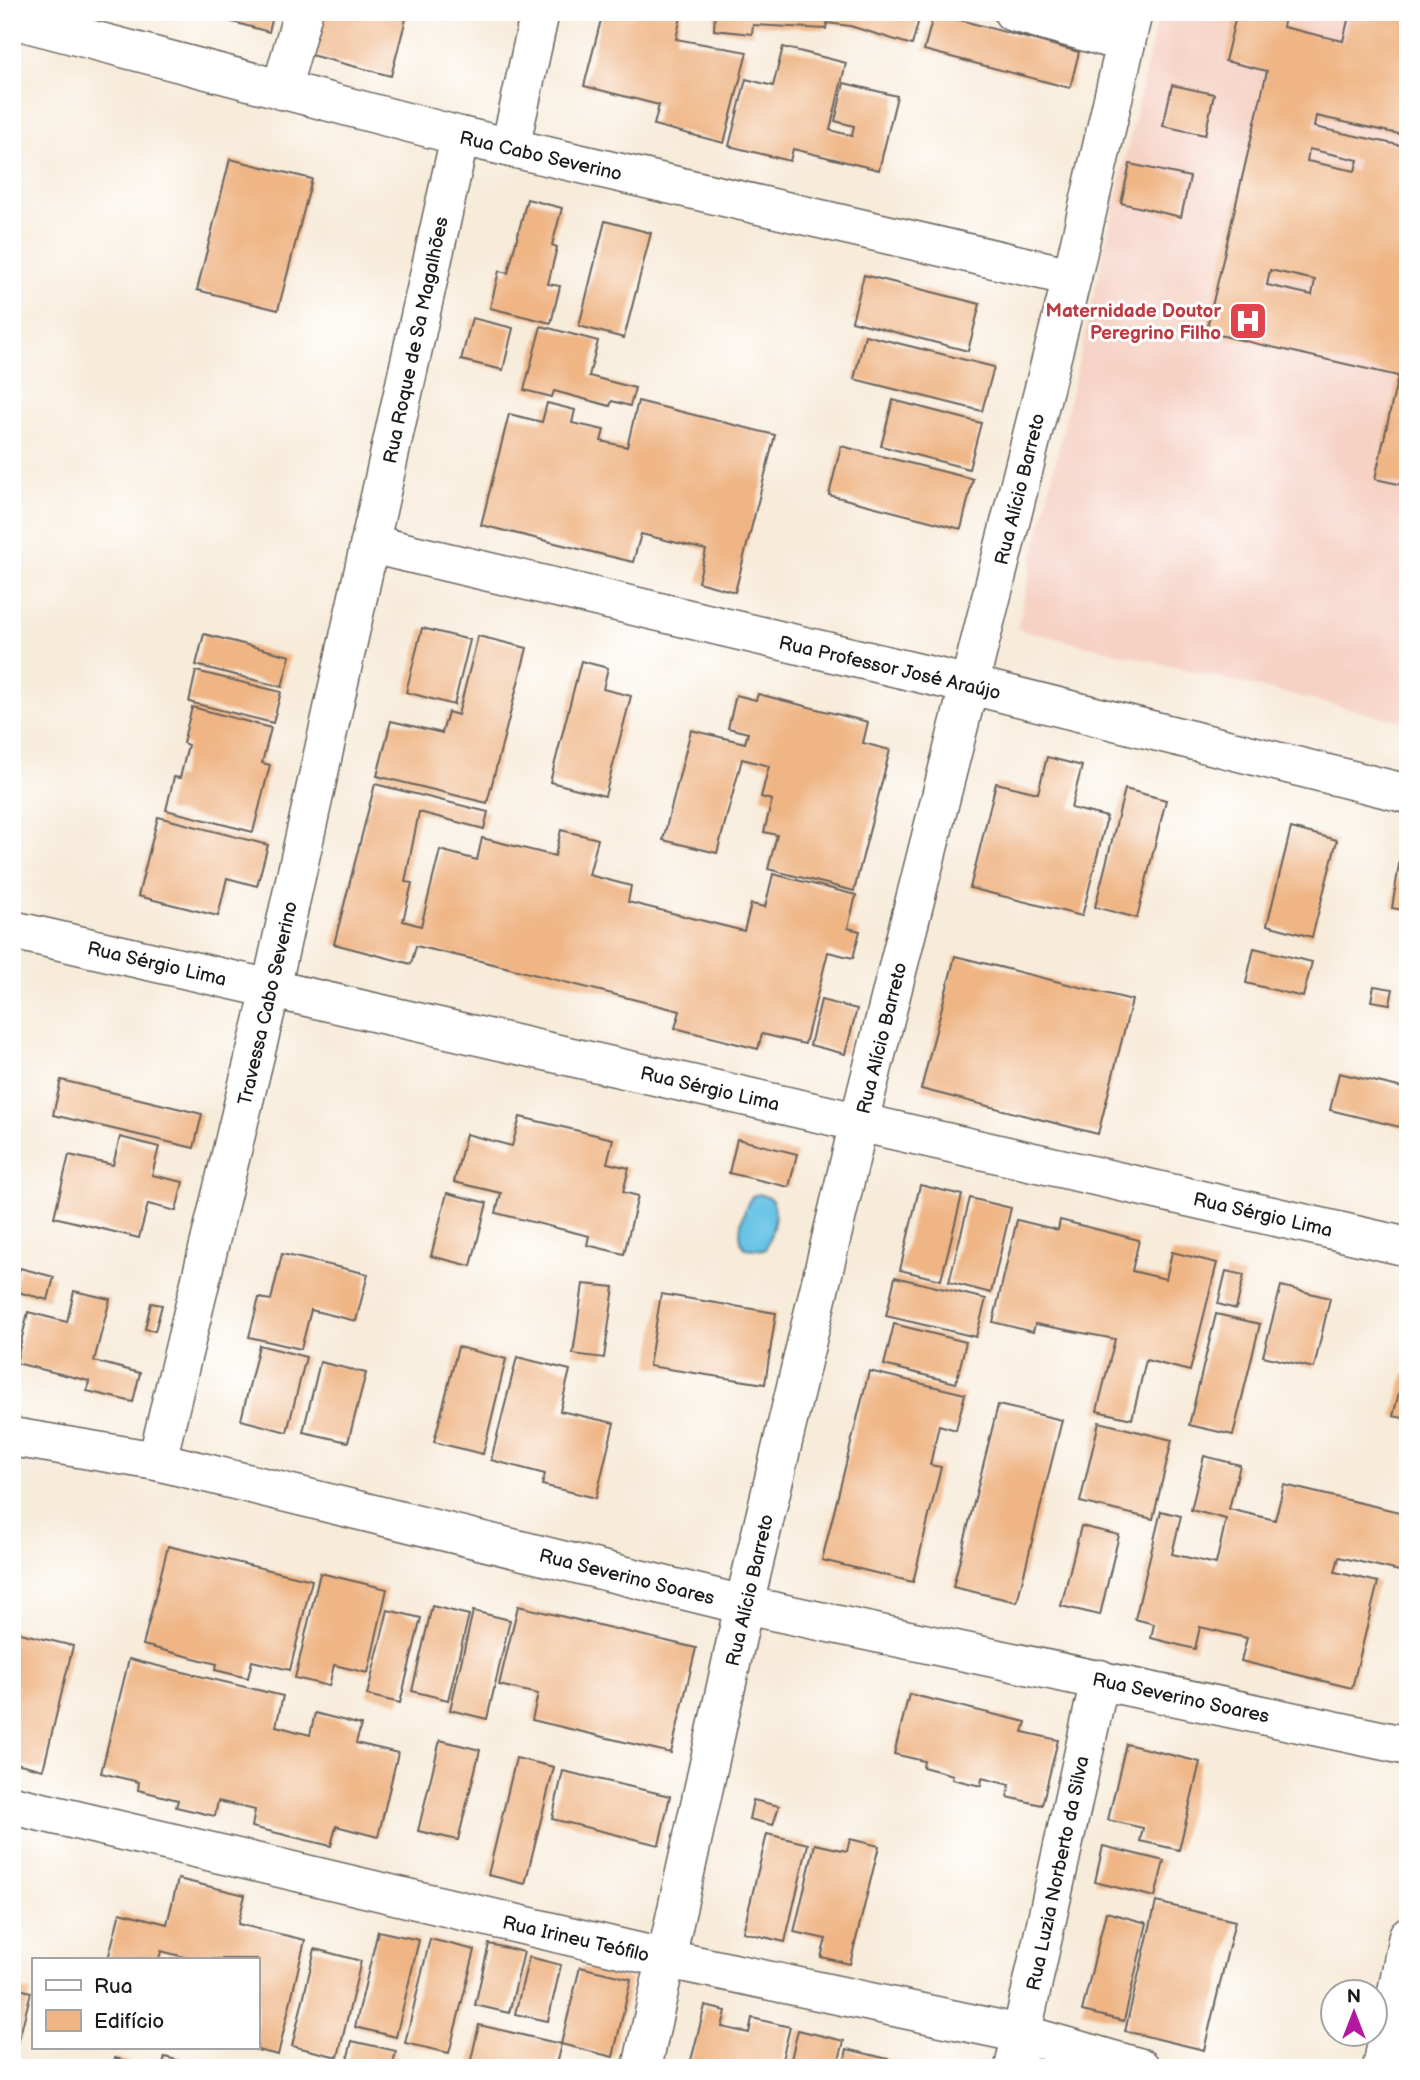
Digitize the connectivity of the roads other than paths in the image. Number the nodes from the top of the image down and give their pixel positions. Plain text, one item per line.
1 (303, 12) edge
2 (540, 12) edge
3 (1013, 12) edge
4 (12, 19) edge
5 (1129, 28) edge
6 (281, 90) junction
7 (460, 136) junction
8 (510, 148) junction
9 (1072, 277) junction
10 (370, 544) junction
11 (970, 685) junction
12 (1408, 794) edge
13 (12, 930) edge
14 (271, 989) junction
15 (859, 1122) junction
16 (1408, 1247) edge
17 (12, 1437) edge
18 (157, 1461) junction
19 (744, 1605) junction
20 (1100, 1679) junction
21 (1408, 1746) edge
22 (12, 1805) edge
23 (1408, 1936) edge
24 (667, 1959) junction
25 (1018, 2051) edge
26 (642, 2068) edge
27 (1141, 2068) edge
28 (1382, 2068) edge

1 - 6 street
2 - 8 street
3 - 5 street
4 - 6 street, Rua Cabo Severino
5 - 9 street, Rua Alício Barreto
6 - 7 street, Rua Cabo Severino
7 - 8 street, Rua Cabo Severino
7 - 10 street, Rua Roque de Sa Magalhões
8 - 9 street, Rua Cabo Severino
9 - 11 street, Rua Alício Barreto
10 - 11 street, Rua Professor José Araújo
10 - 14 street, Travessa Cabo Severino
11 - 12 street, Rua Professor José Araújo
11 - 15 street, Rua Alício Barreto
13 - 14 street, Rua Sérgio Lima
14 - 15 street, Rua Sérgio Lima
14 - 18 street, Travessa Cabo Severino
15 - 16 street, Rua Sérgio Lima
15 - 19 street, Rua Alício Barreto
17 - 18 street, Rua Severino Soares
18 - 19 street, Rua Severino Soares
19 - 20 street, Rua Severino Soares
19 - 24 street, Rua Alício Barreto
20 - 21 street, Rua Severino Soares
20 - 25 street, Rua Luzia Norberto da Silva
22 - 24 street, Rua Irineu Teófilo
23 - 28 street
24 - 25 street, Rua Irineu Teófilo
24 - 26 street, Rua Alício Barreto
25 - 27 street, Rua Irineu Teófilo

